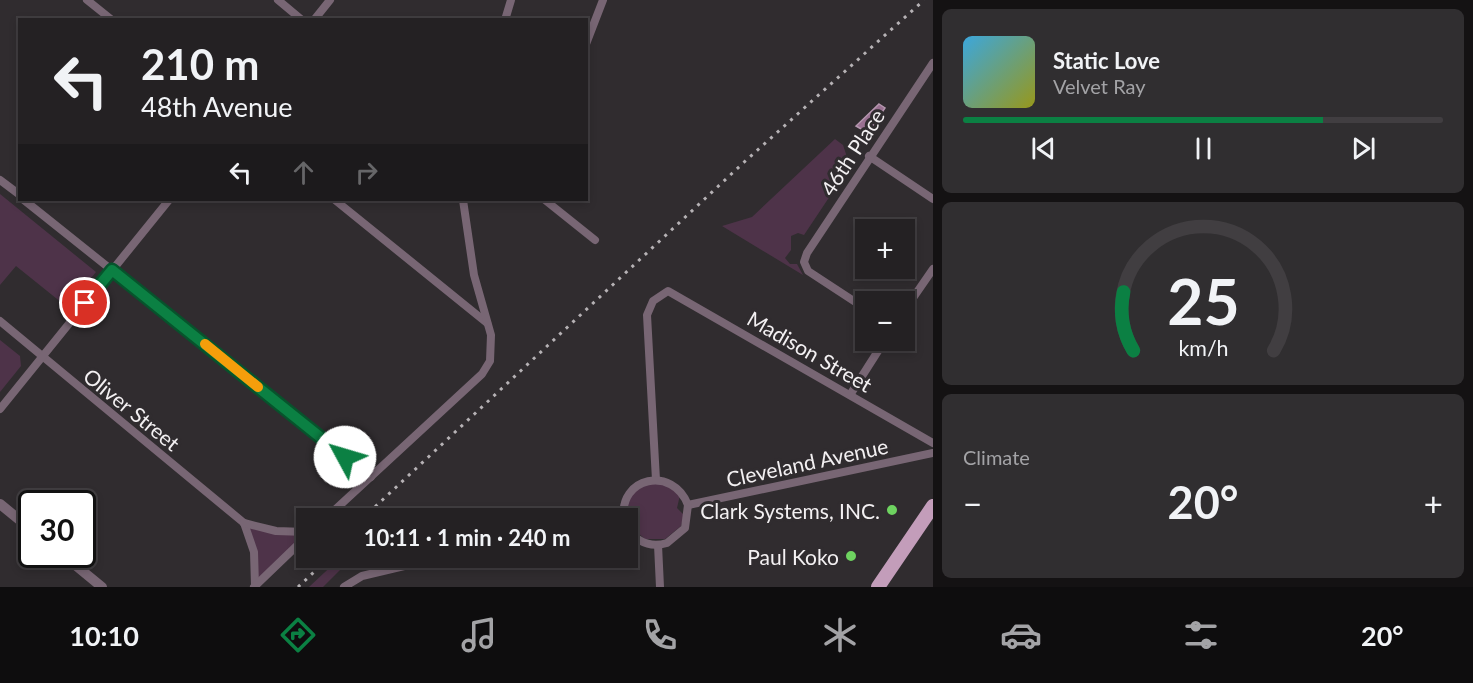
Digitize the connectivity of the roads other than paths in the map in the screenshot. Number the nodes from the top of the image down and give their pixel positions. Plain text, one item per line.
1 (87, 0) edge
2 (279, 0) edge
3 (330, 0) edge
4 (603, 0) edge
5 (508, 2) edge
6 (110, 18) edge
7 (300, 18) edge
8 (316, 18) edge
9 (504, 18) edge
10 (588, 39) edge
11 (933, 63) edge
12 (869, 156) junction
13 (0, 180) edge
14 (18, 194) edge
15 (933, 199) edge
16 (25, 201) edge
17 (168, 201) edge
18 (335, 201) edge
19 (463, 201) edge
20 (545, 201) edge
21 (595, 240) dead end
22 (933, 269) edge
23 (112, 270) junction
24 (915, 296) edge
25 (855, 302) edge
26 (0, 321) edge
27 (487, 323) junction
28 (878, 351) edge
29 (41, 358) junction
30 (850, 395) junction
31 (0, 409) edge
32 (933, 443) edge
33 (933, 453) edge
34 (371, 477) junction
35 (656, 480) junction
36 (0, 504) edge
37 (688, 505) junction
38 (933, 506) edge
39 (338, 508) edge
40 (623, 508) edge
41 (18, 519) edge
42 (244, 523) junction
43 (296, 532) edge
44 (638, 540) edge
45 (658, 545) junction
46 (296, 547) edge
47 (79, 568) edge
48 (390, 568) edge
49 (102, 587) edge
50 (254, 587) edge
51 (344, 587) edge
52 (660, 587) edge
53 (878, 587) edge

1 - 6 street
2 - 7 street
3 - 8 street
4 - 10 street
5 - 9 street
11 - 12 street, 46th Place
12 - 15 street
12 - 25 street, 46th Place
13 - 14 street
16 - 23 street
17 - 23 street
18 - 27 street
19 - 27 street
20 - 21 street
22 - 24 street
23 - 29 street
23 - 34 street
26 - 29 street, Oliver Street
27 - 34 street
28 - 30 street
29 - 31 street
29 - 42 street, Oliver Street
30 - 32 street, Madison Street
30 - 35 street, Madison Street
33 - 37 street, Cleveland Avenue
34 - 39 street
35 - 37 street
35 - 40 street
36 - 41 street
37 - 45 street
38 - 53 main road
42 - 43 street, Oliver Street
42 - 50 street
44 - 45 street
45 - 52 street
46 - 50 street
47 - 49 street
48 - 51 street

